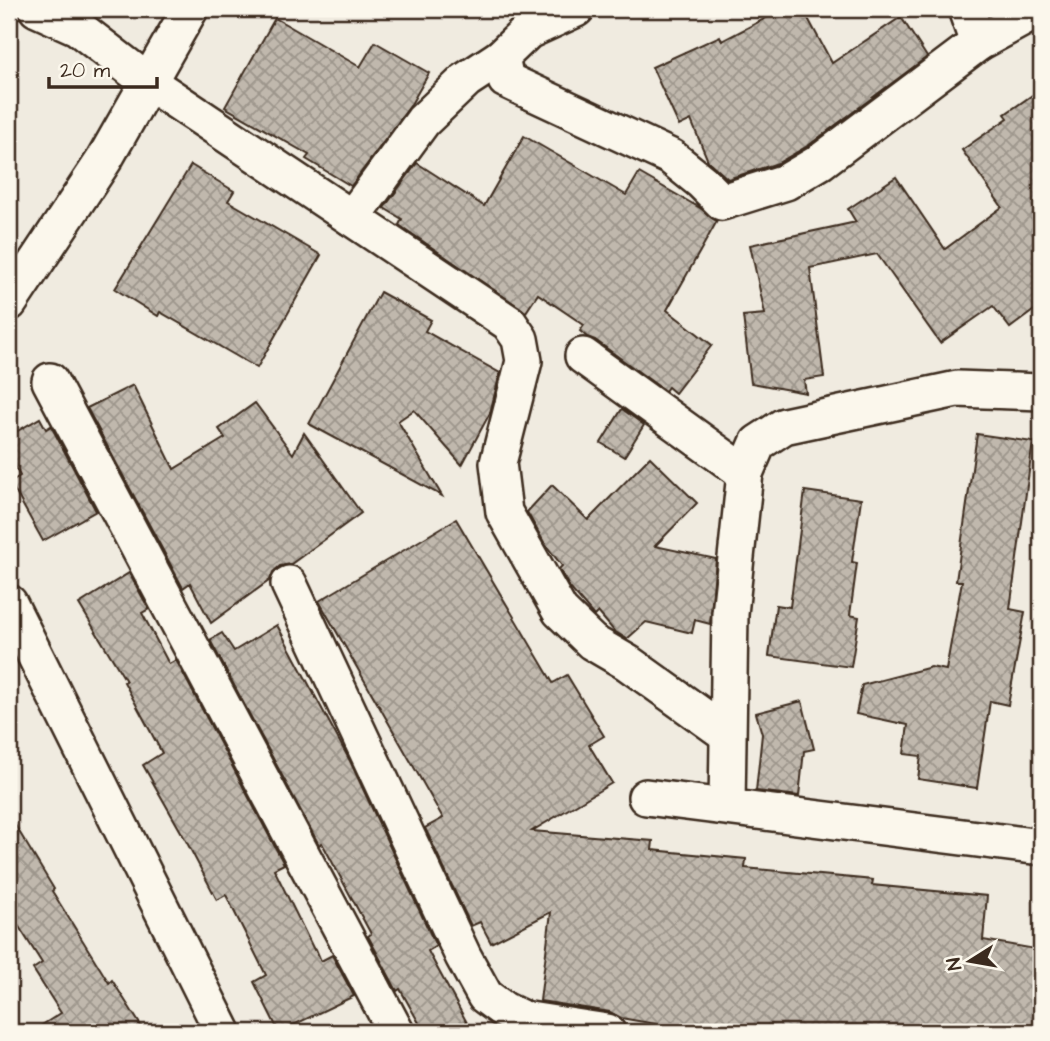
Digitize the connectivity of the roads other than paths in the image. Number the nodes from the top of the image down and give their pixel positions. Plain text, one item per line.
1 (37, 9) edge
2 (190, 9) edge
3 (576, 9) edge
4 (966, 9) edge
5 (1040, 9) edge
6 (978, 43) junction
7 (501, 57) junction
8 (148, 82) junction
9 (352, 218) junction
10 (9, 303) edge
11 (583, 356) dead end
12 (50, 381) dead end
13 (1041, 392) edge
14 (745, 473) junction
15 (289, 584) dead end
16 (9, 603) edge
17 (727, 734) junction
18 (646, 796) dead end
19 (727, 805) junction
20 (1041, 841) edge
21 (1041, 847) edge
22 (223, 1032) edge
23 (396, 1032) edge
24 (597, 1032) edge

1 - 8 street
2 - 8 street
3 - 7 street
4 - 6 street
5 - 6 street
6 - 7 street
7 - 9 street
8 - 9 street
8 - 10 street
9 - 17 street
11 - 14 street
12 - 23 street
13 - 14 street
14 - 17 street
15 - 24 street
16 - 22 street
17 - 19 street
18 - 19 street
19 - 21 street
20 - 21 street

